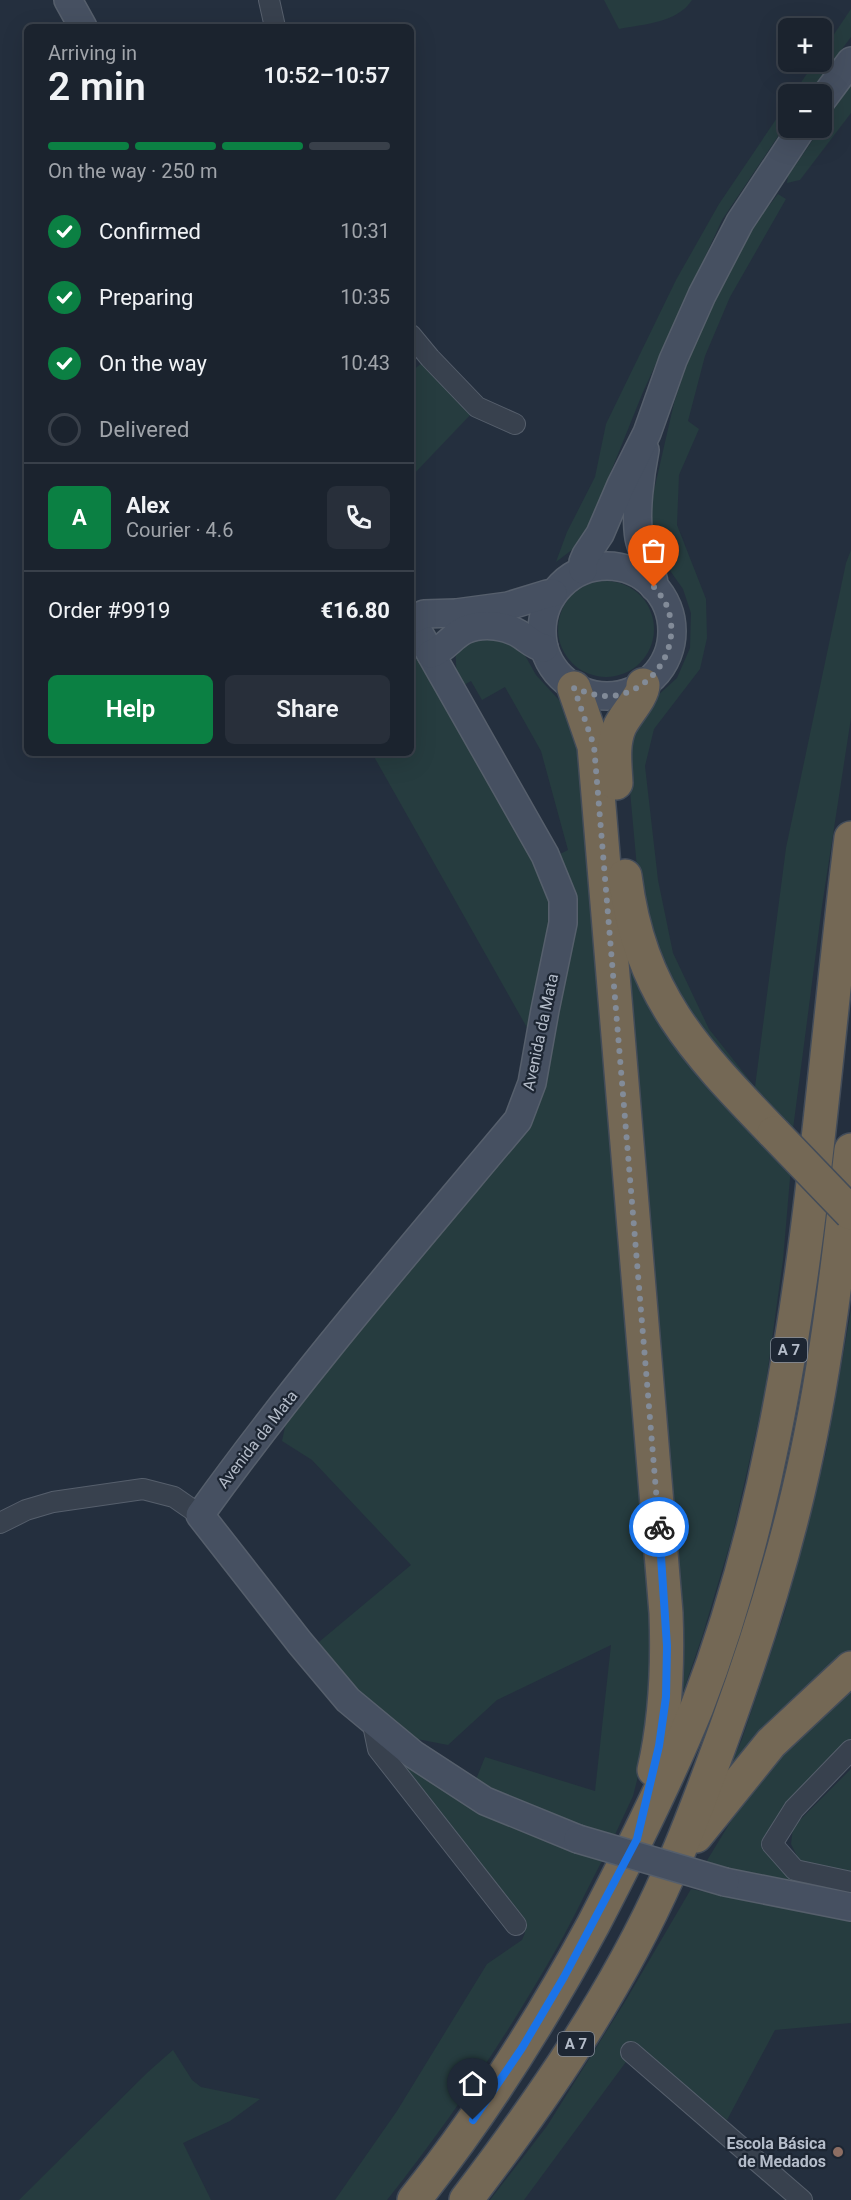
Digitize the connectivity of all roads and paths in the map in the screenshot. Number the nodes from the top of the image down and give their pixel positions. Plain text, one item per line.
1 (68, 0) edge
2 (271, 1) edge
3 (81, 24) edge
4 (275, 24) edge
5 (851, 61) edge
6 (832, 87) edge
7 (795, 138) edge
8 (414, 339) edge
9 (515, 424) dead end
10 (647, 434) junction
11 (583, 570) junction
12 (654, 587) junction
13 (554, 593) junction
14 (414, 619) edge
15 (414, 625) edge
16 (544, 648) junction
17 (431, 654) junction
18 (643, 685) junction
19 (574, 688) junction
20 (851, 838) edge
21 (851, 1149) edge
22 (851, 1213) edge
23 (200, 1515) junction
24 (0, 1523) edge
25 (851, 1668) edge
26 (372, 1720) junction
27 (851, 1750) edge
28 (637, 1839) junction
29 (668, 1877) junction
30 (851, 1882) edge
31 (851, 1907) edge
32 (516, 1925) dead end
33 (631, 2052) dead end
34 (414, 2200) edge
35 (466, 2200) edge
36 (802, 2200) edge

1 - 3 street
2 - 4 street
5 - 6 street
7 - 10 street
8 - 9 street
10 - 11 street
10 - 12 street
11 - 12 street
11 - 13 street
12 - 18 street
13 - 14 street
13 - 16 street
15 - 17 street, Avenida da Mata
16 - 17 street
16 - 19 street
17 - 23 street, Avenida da Mata
18 - 19 street
18 - 22 highway, bridge
19 - 28 highway
20 - 28 highway, A 7
21 - 29 highway, A 7
23 - 24 street
23 - 26 street
25 - 29 highway
26 - 31 street, bridge
26 - 32 street
27 - 30 street
28 - 34 highway, A 7
29 - 35 highway, A 7
33 - 36 street

